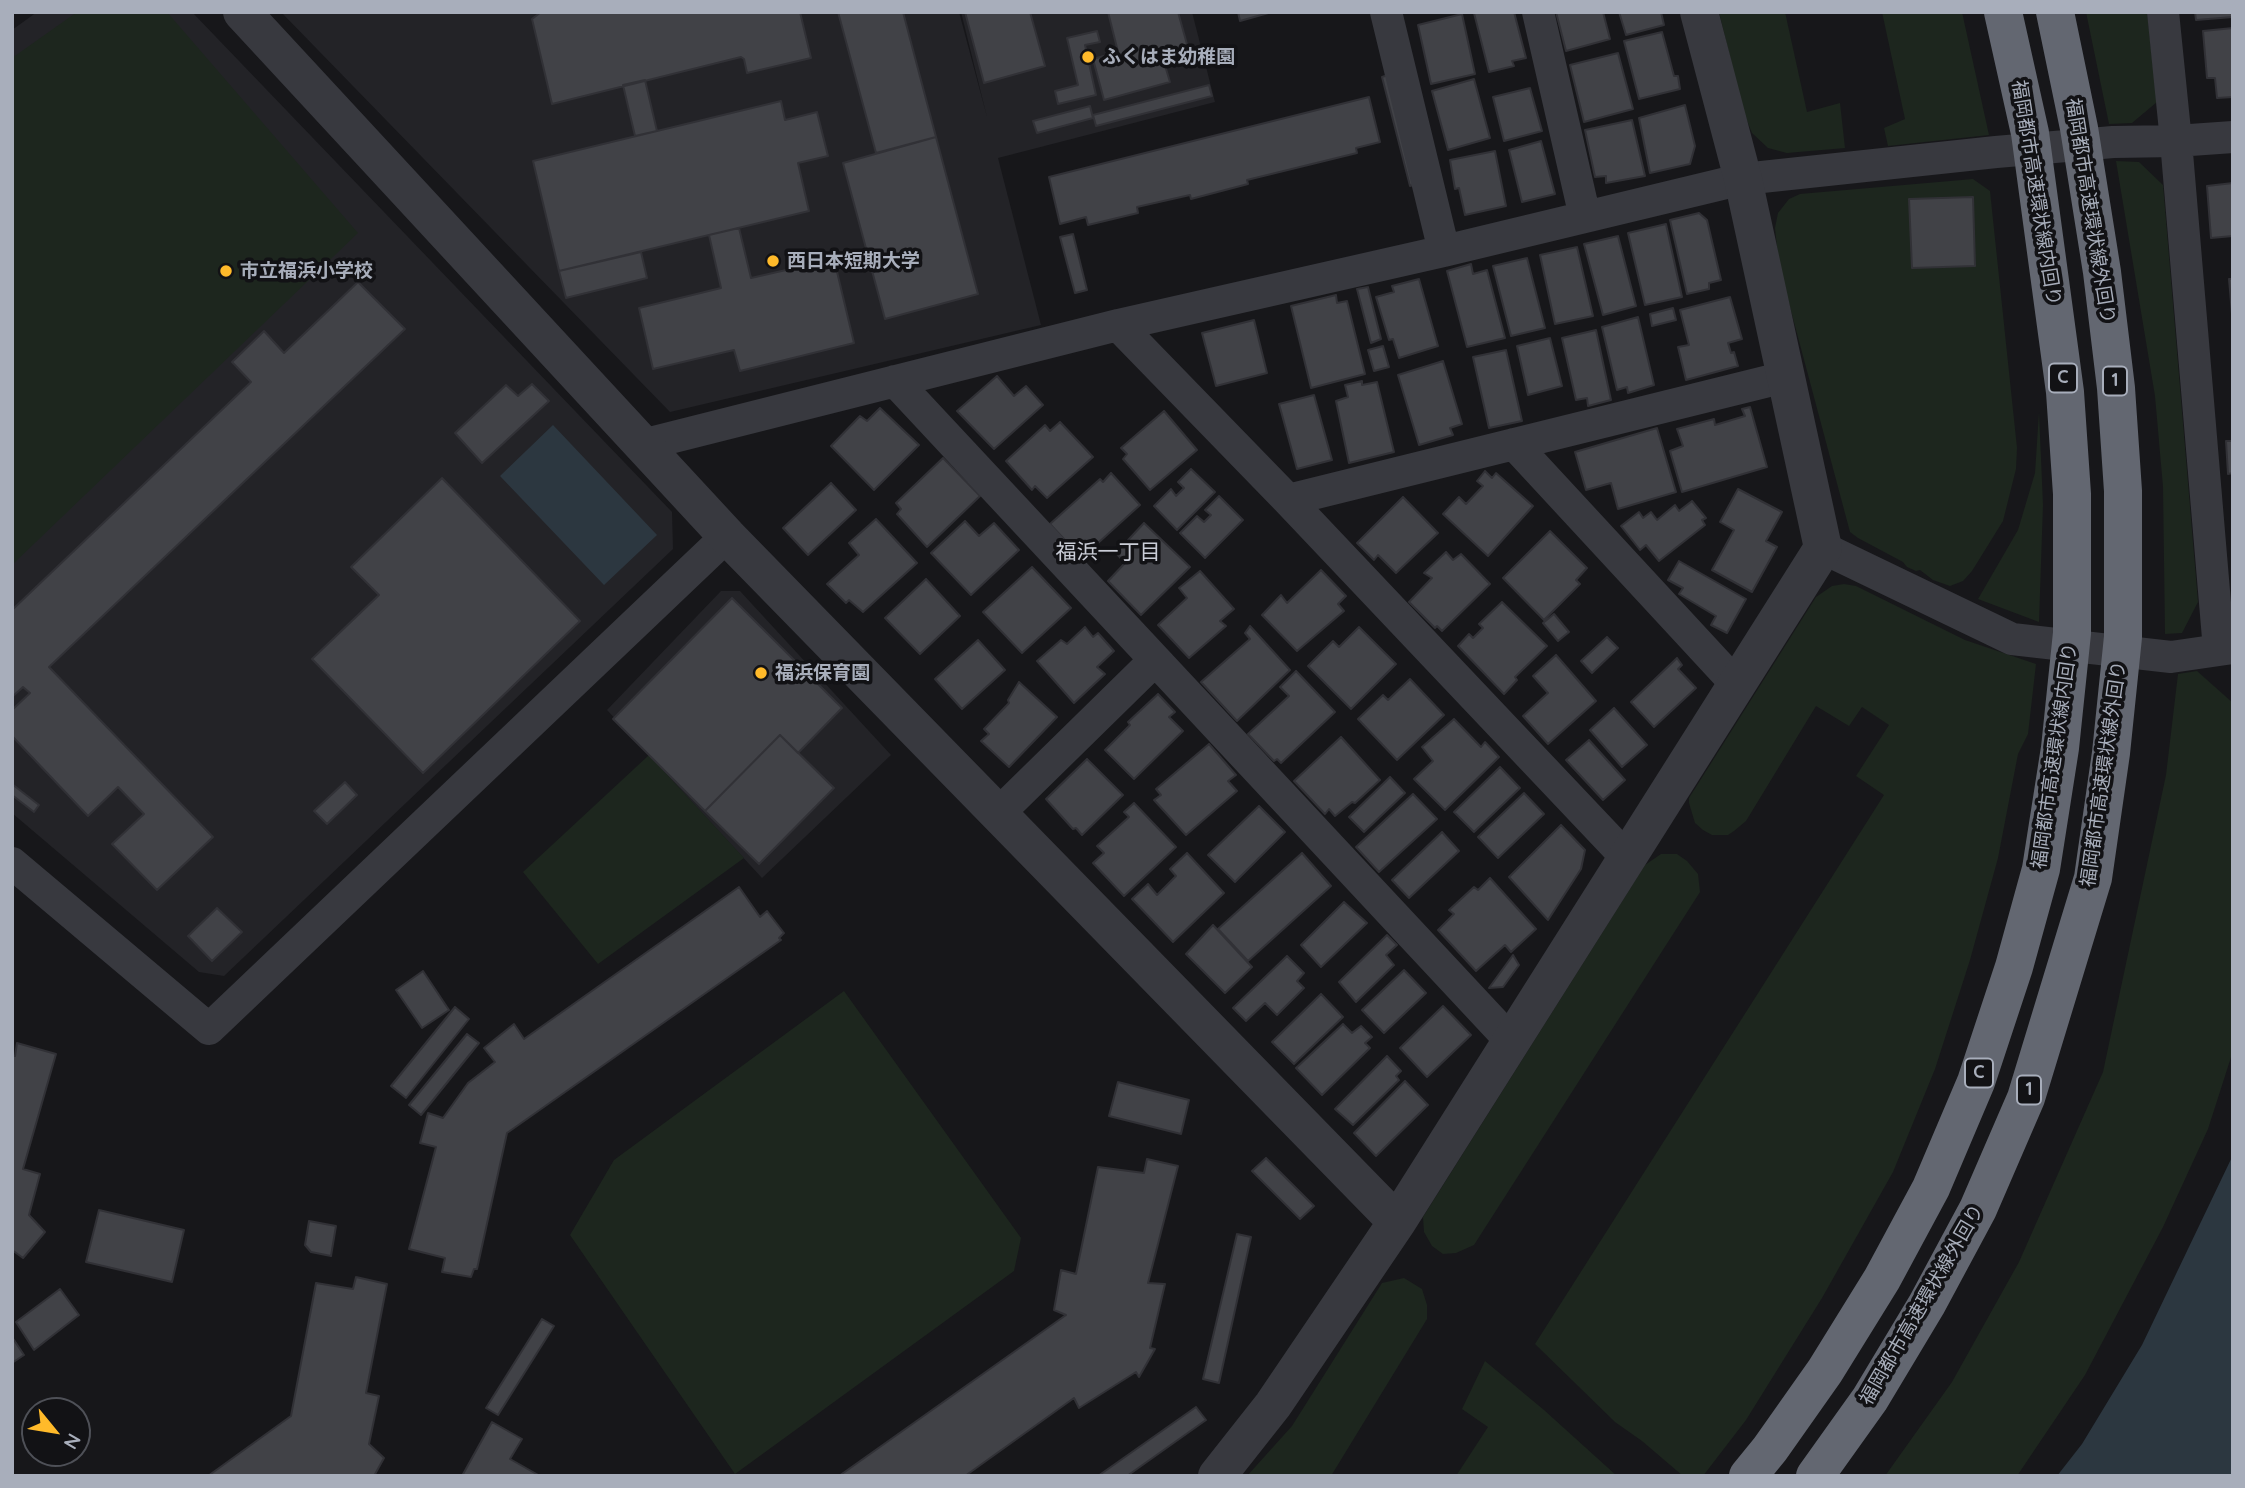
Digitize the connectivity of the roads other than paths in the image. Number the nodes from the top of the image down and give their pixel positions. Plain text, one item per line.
1 (242, 12) edge
2 (1386, 12) edge
3 (1538, 12) edge
4 (1699, 12) edge
5 (2003, 12) edge
6 (2055, 12) edge
7 (2163, 12) edge
8 (2233, 136) edge
9 (2176, 142) junction
10 (1743, 179) junction
11 (1585, 217) junction
12 (1444, 251) junction
13 (1118, 325) junction
14 (1785, 377) junction
15 (895, 381) junction
16 (1514, 444) junction
17 (642, 445) junction
18 (1288, 500) junction
19 (727, 536) junction
20 (1823, 548) junction
21 (2226, 649) edge
22 (1155, 660) junction
23 (1736, 684) junction
24 (999, 813) junction
25 (1628, 858) junction
26 (12, 863) edge
27 (1511, 1041) junction
28 (1397, 1222) junction
29 (1217, 1476) edge
30 (1748, 1476) edge
31 (1815, 1476) edge

1 - 17 street
2 - 12 street
3 - 11 street
4 - 10 street
5 - 30 highway, 福岡都市高速環状線内回り / C
6 - 31 highway, 福岡都市高速環状線外回り / 1
7 - 9 street
8 - 9 street
9 - 10 street
9 - 21 street
10 - 11 street
10 - 14 street
11 - 12 street
12 - 13 street
13 - 15 street
13 - 18 street
14 - 16 street
14 - 20 street
15 - 17 street
15 - 22 street
16 - 18 street
16 - 23 street
17 - 19 street
18 - 25 street
19 - 24 street
19 - 26 street
20 - 21 street
20 - 23 street
22 - 24 street
22 - 27 street
23 - 25 street
24 - 28 street
25 - 27 street
27 - 28 street
28 - 29 street

